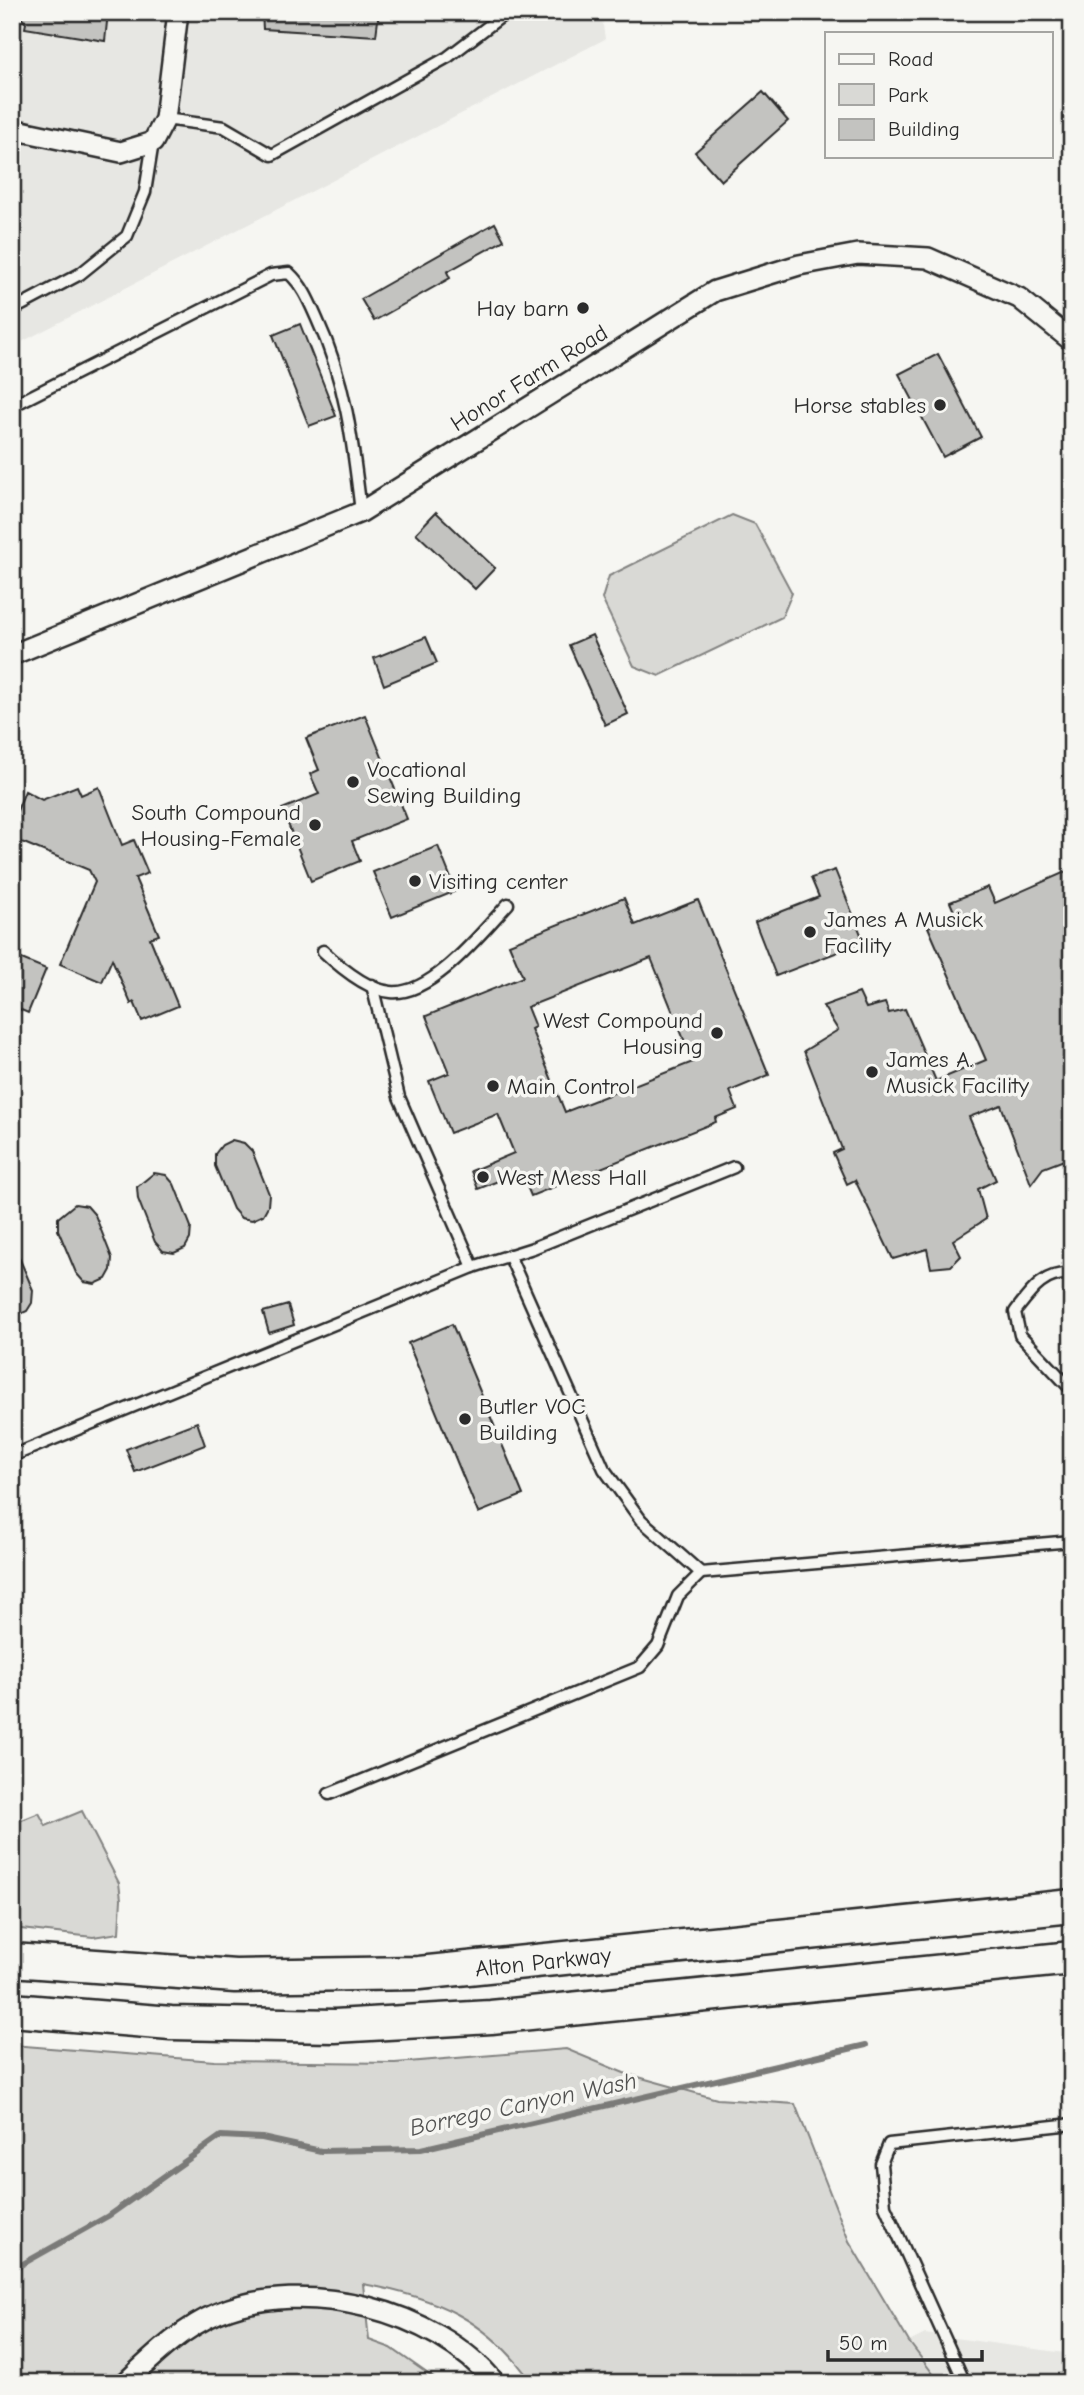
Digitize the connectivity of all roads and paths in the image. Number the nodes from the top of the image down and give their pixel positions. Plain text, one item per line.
1 (178, 12) edge
2 (507, 12) edge
3 (164, 119) junction
4 (12, 129) edge
5 (153, 142) junction
6 (12, 310) edge
7 (1072, 341) edge
8 (12, 406) edge
9 (361, 512) junction
10 (12, 655) edge
11 (508, 904) dead end
12 (323, 951) dead end
13 (372, 985) junction
14 (734, 1167) dead end
15 (509, 1255) junction
16 (473, 1267) junction
17 (1072, 1274) edge
18 (1072, 1390) edge
19 (12, 1456) edge
20 (1072, 1541) edge
21 (701, 1573) junction
22 (329, 1794) dead end
23 (1072, 1906) edge
24 (1072, 1958) edge
25 (12, 1961) edge
26 (12, 2010) edge
27 (1072, 2124) edge
28 (125, 2383) edge
29 (495, 2383) edge
30 (965, 2383) edge

1 - 3 street
2 - 3 lane
3 - 5 street
4 - 5 street
5 - 6 lane
7 - 9 street, Honor Farm Road
8 - 9 lane
9 - 10 street, Honor Farm Road
11 - 13 lane
12 - 13 lane
13 - 16 lane
14 - 15 lane
15 - 16 lane
15 - 21 lane
16 - 19 lane
17 - 18 lane
20 - 21 lane
21 - 22 lane
23 - 25 main road, Alton Parkway
24 - 26 main road
27 - 30 lane
28 - 29 street

